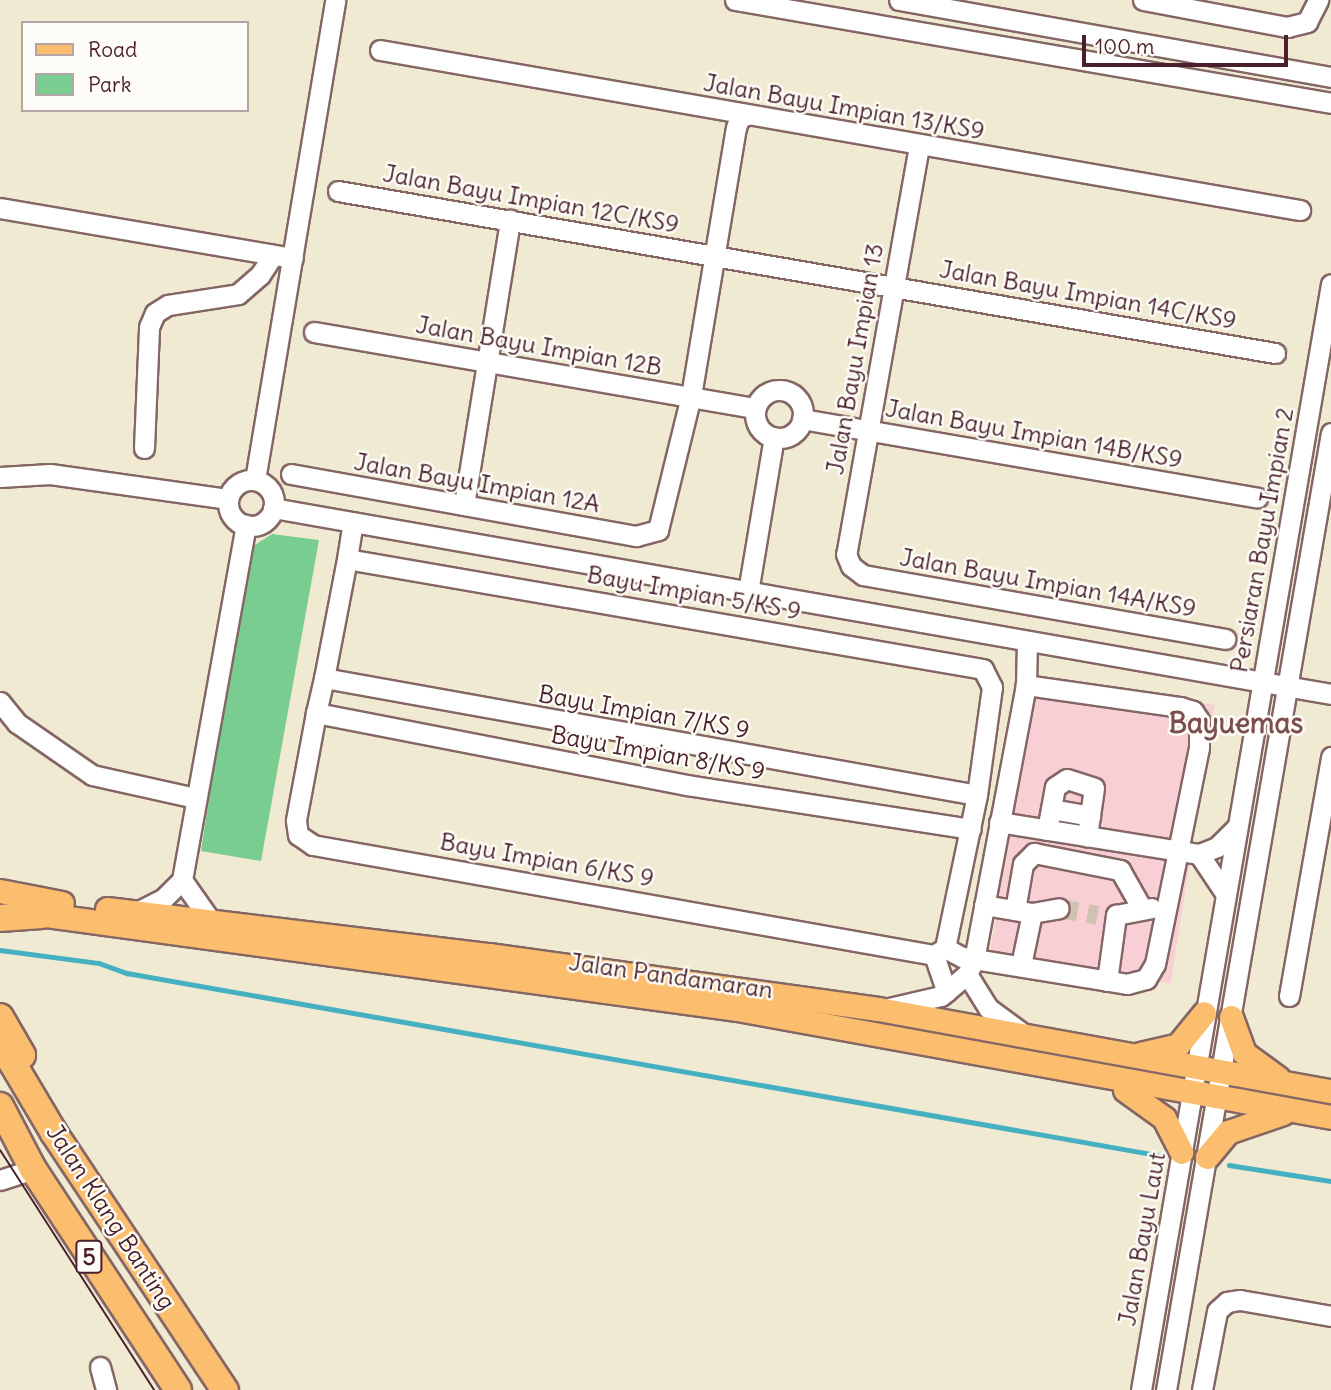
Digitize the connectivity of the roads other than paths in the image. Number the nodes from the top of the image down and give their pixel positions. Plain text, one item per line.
1 (335, 0) edge
2 (735, 0) edge
3 (899, 0) edge
4 (1143, 0) edge
5 (1318, 0) edge
6 (380, 50) dead end
7 (1331, 62) edge
8 (1297, 71) junction
9 (1331, 77) edge
10 (1329, 104) edge
11 (747, 115) junction
12 (919, 146) junction
13 (338, 191) dead end
14 (0, 208) edge
15 (1300, 211) dead end
16 (510, 220) junction
17 (273, 254) junction
18 (716, 254) junction
19 (293, 258) junction
20 (1331, 284) edge
21 (893, 286) junction
22 (314, 332) dead end
23 (1275, 353) dead end
24 (487, 362) junction
25 (691, 396) junction
26 (756, 408) junction
27 (802, 419) junction
28 (866, 430) junction
29 (1331, 433) edge
30 (774, 438) junction
31 (144, 448) dead end
32 (291, 474) dead end
33 (0, 477) edge
34 (255, 480) junction
35 (1257, 498) dead end
36 (227, 499) junction
37 (464, 505) junction
38 (273, 509) junction
39 (353, 523) junction
40 (246, 525) junction
41 (347, 559) junction
42 (863, 575) joint
43 (748, 592) junction
44 (1224, 639) dead end
45 (1027, 641) junction
46 (324, 678) junction
47 (1262, 683) junction
48 (1026, 685) junction
49 (1288, 687) junction
50 (1331, 694) edge
51 (0, 702) edge
52 (316, 713) junction
53 (1331, 757) edge
54 (977, 795) junction
55 (196, 798) junction
56 (1051, 809) junction
57 (999, 822) junction
58 (1089, 826) junction
59 (1236, 828) junction
60 (971, 829) junction
61 (1047, 830) junction
62 (1176, 849) junction
63 (1199, 854) junction
64 (182, 880) junction
65 (0, 891) edge
66 (1225, 893) junction
67 (984, 905) junction
68 (1141, 907) junction
69 (0, 908) edge
70 (1059, 908) tunnel mouth
71 (1166, 910) junction
72 (1023, 912) junction
73 (135, 914) junction
74 (42, 915) junction
75 (0, 918) edge
76 (213, 923) junction
77 (940, 951) junction
78 (1021, 965) junction
79 (971, 967) junction
80 (1107, 981) junction
81 (947, 992) junction
82 (1289, 996) dead end
83 (878, 1009) junction
84 (1204, 1013) junction
85 (0, 1017) edge
86 (1231, 1017) junction
87 (1027, 1037) junction
88 (0, 1042) edge
89 (1123, 1055) junction
90 (1195, 1068) junction
91 (1222, 1073) junction
92 (1105, 1079) junction
93 (1289, 1084) junction
94 (1331, 1091) edge
95 (1190, 1095) junction
96 (1217, 1100) junction
97 (2, 1111) edge
98 (1290, 1111) junction
99 (1331, 1118) edge
100 (54, 1133) junction
101 (1181, 1153) junction
102 (1207, 1157) junction
103 (33, 1169) junction
104 (0, 1180) edge
105 (1331, 1316) edge
106 (100, 1367) dead end
107 (106, 1390) edge
108 (178, 1390) edge
109 (225, 1390) edge
110 (1141, 1390) edge
111 (1166, 1390) edge
112 (1202, 1390) edge

1 - 19 street
2 - 10 street
3 - 8 street
4 - 5 street
6 - 11 street, Jalan Bayu Impian 13/KS9
7 - 8 street
8 - 9 street
11 - 12 street, Jalan Bayu Impian 13/KS9
11 - 18 street
12 - 15 street, Jalan Bayu Impian 13/KS9
12 - 21 street, Jalan Bayu Impian 13
13 - 16 street, Jalan Bayu Impian 12C/KS9
14 - 17 street
16 - 18 street, Jalan Bayu Impian 12C/KS9
16 - 24 street
17 - 19 street
17 - 31 street
18 - 21 street, Jalan Bayu Impian 12C/KS9
18 - 25 street
19 - 34 street
20 - 47 street, Persiaran Bayu Impian 2
21 - 23 street, Jalan Bayu Impian 14C/KS9
21 - 28 street, Jalan Bayu Impian 13
22 - 24 street, Jalan Bayu Impian 12B
24 - 25 street, Jalan Bayu Impian 12B
24 - 37 street
25 - 26 street, Jalan Bayu Impian 12B
25 - 37 street, Jalan Bayu Impian 12A
26 - 27 street
26 - 30 street
27 - 28 street, Jalan Bayu Impian 14B/KS9
27 - 30 street
28 - 35 street, Jalan Bayu Impian 14B/KS9
28 - 42 street, Jalan Bayu Impian 13
29 - 49 street, Persiaran Bayu Impian 2
30 - 43 street
32 - 37 street, Jalan Bayu Impian 12A
33 - 36 street
34 - 36 street
34 - 38 street
36 - 40 street
38 - 39 street
38 - 40 street
39 - 41 street
39 - 43 street
40 - 55 street
41 - 46 street
41 - 54 street, Bayu Impian 5/KS 9
42 - 44 street, Jalan Bayu Impian 14A/KS9
43 - 45 street
45 - 47 street
45 - 48 street
46 - 52 street
46 - 54 street, Bayu Impian 7/KS 9
47 - 49 street
47 - 59 street, Persiaran Bayu Impian 2
48 - 57 street
48 - 62 street
49 - 50 street
49 - 86 street, Persiaran Bayu Impian 2
51 - 55 street
52 - 60 street, Bayu Impian 8/KS 9
52 - 77 street, Bayu Impian 6/KS 9
53 - 82 street
54 - 60 street
55 - 64 street
56 - 58 street
56 - 58 street
56 - 61 street
57 - 61 street
57 - 67 street
58 - 61 street
58 - 62 street
59 - 63 street
59 - 66 street, Persiaran Bayu Impian 2
60 - 77 street
62 - 63 street
62 - 71 street
63 - 66 street
64 - 73 street
64 - 76 street
65 - 73 main road, Jalan Pandamaran
66 - 84 street, Persiaran Bayu Impian 2
67 - 72 street
67 - 79 street
68 - 71 street
68 - 72 street
68 - 80 street
69 - 74 main road, Jalan Pandamaran
70 - 72 street
71 - 80 street
72 - 78 street
73 - 76 main road, Jalan Pandamaran
74 - 75 highway
74 - 92 main road, Jalan Pandamaran
76 - 83 main road, Jalan Pandamaran
77 - 79 street
77 - 81 street
78 - 79 street
78 - 80 street
79 - 81 street
79 - 87 street
81 - 83 street
83 - 87 main road, Jalan Pandamaran
84 - 89 main road
84 - 90 street, Persiaran Bayu Impian 2
85 - 100 highway
86 - 91 street, Persiaran Bayu Impian 2
86 - 93 main road
87 - 89 main road, Jalan Pandamaran
88 - 100 highway, Jalan Klang Banting / 5
89 - 90 main road, Jalan Pandamaran
90 - 91 main road, Jalan Pandamaran
90 - 95 street, Persiaran Bayu Impian 2
91 - 93 main road, Jalan Pandamaran
91 - 96 street, Persiaran Bayu Impian 2
92 - 95 main road, Jalan Pandamaran
92 - 101 main road
93 - 94 main road, Jalan Pandamaran
95 - 96 main road, Jalan Pandamaran
95 - 101 street, Jalan Bayu Laut
96 - 98 main road, Jalan Pandamaran
96 - 102 street, Jalan Bayu Laut
97 - 103 highway, Jalan Klang Banting / 5
98 - 99 main road, Jalan Pandamaran
98 - 102 main road
100 - 109 highway, Jalan Klang Banting / 5
101 - 110 street, Jalan Bayu Laut
102 - 111 street, Jalan Bayu Laut
103 - 104 street
103 - 108 highway, Jalan Klang Banting / 5
105 - 112 street
106 - 107 street

